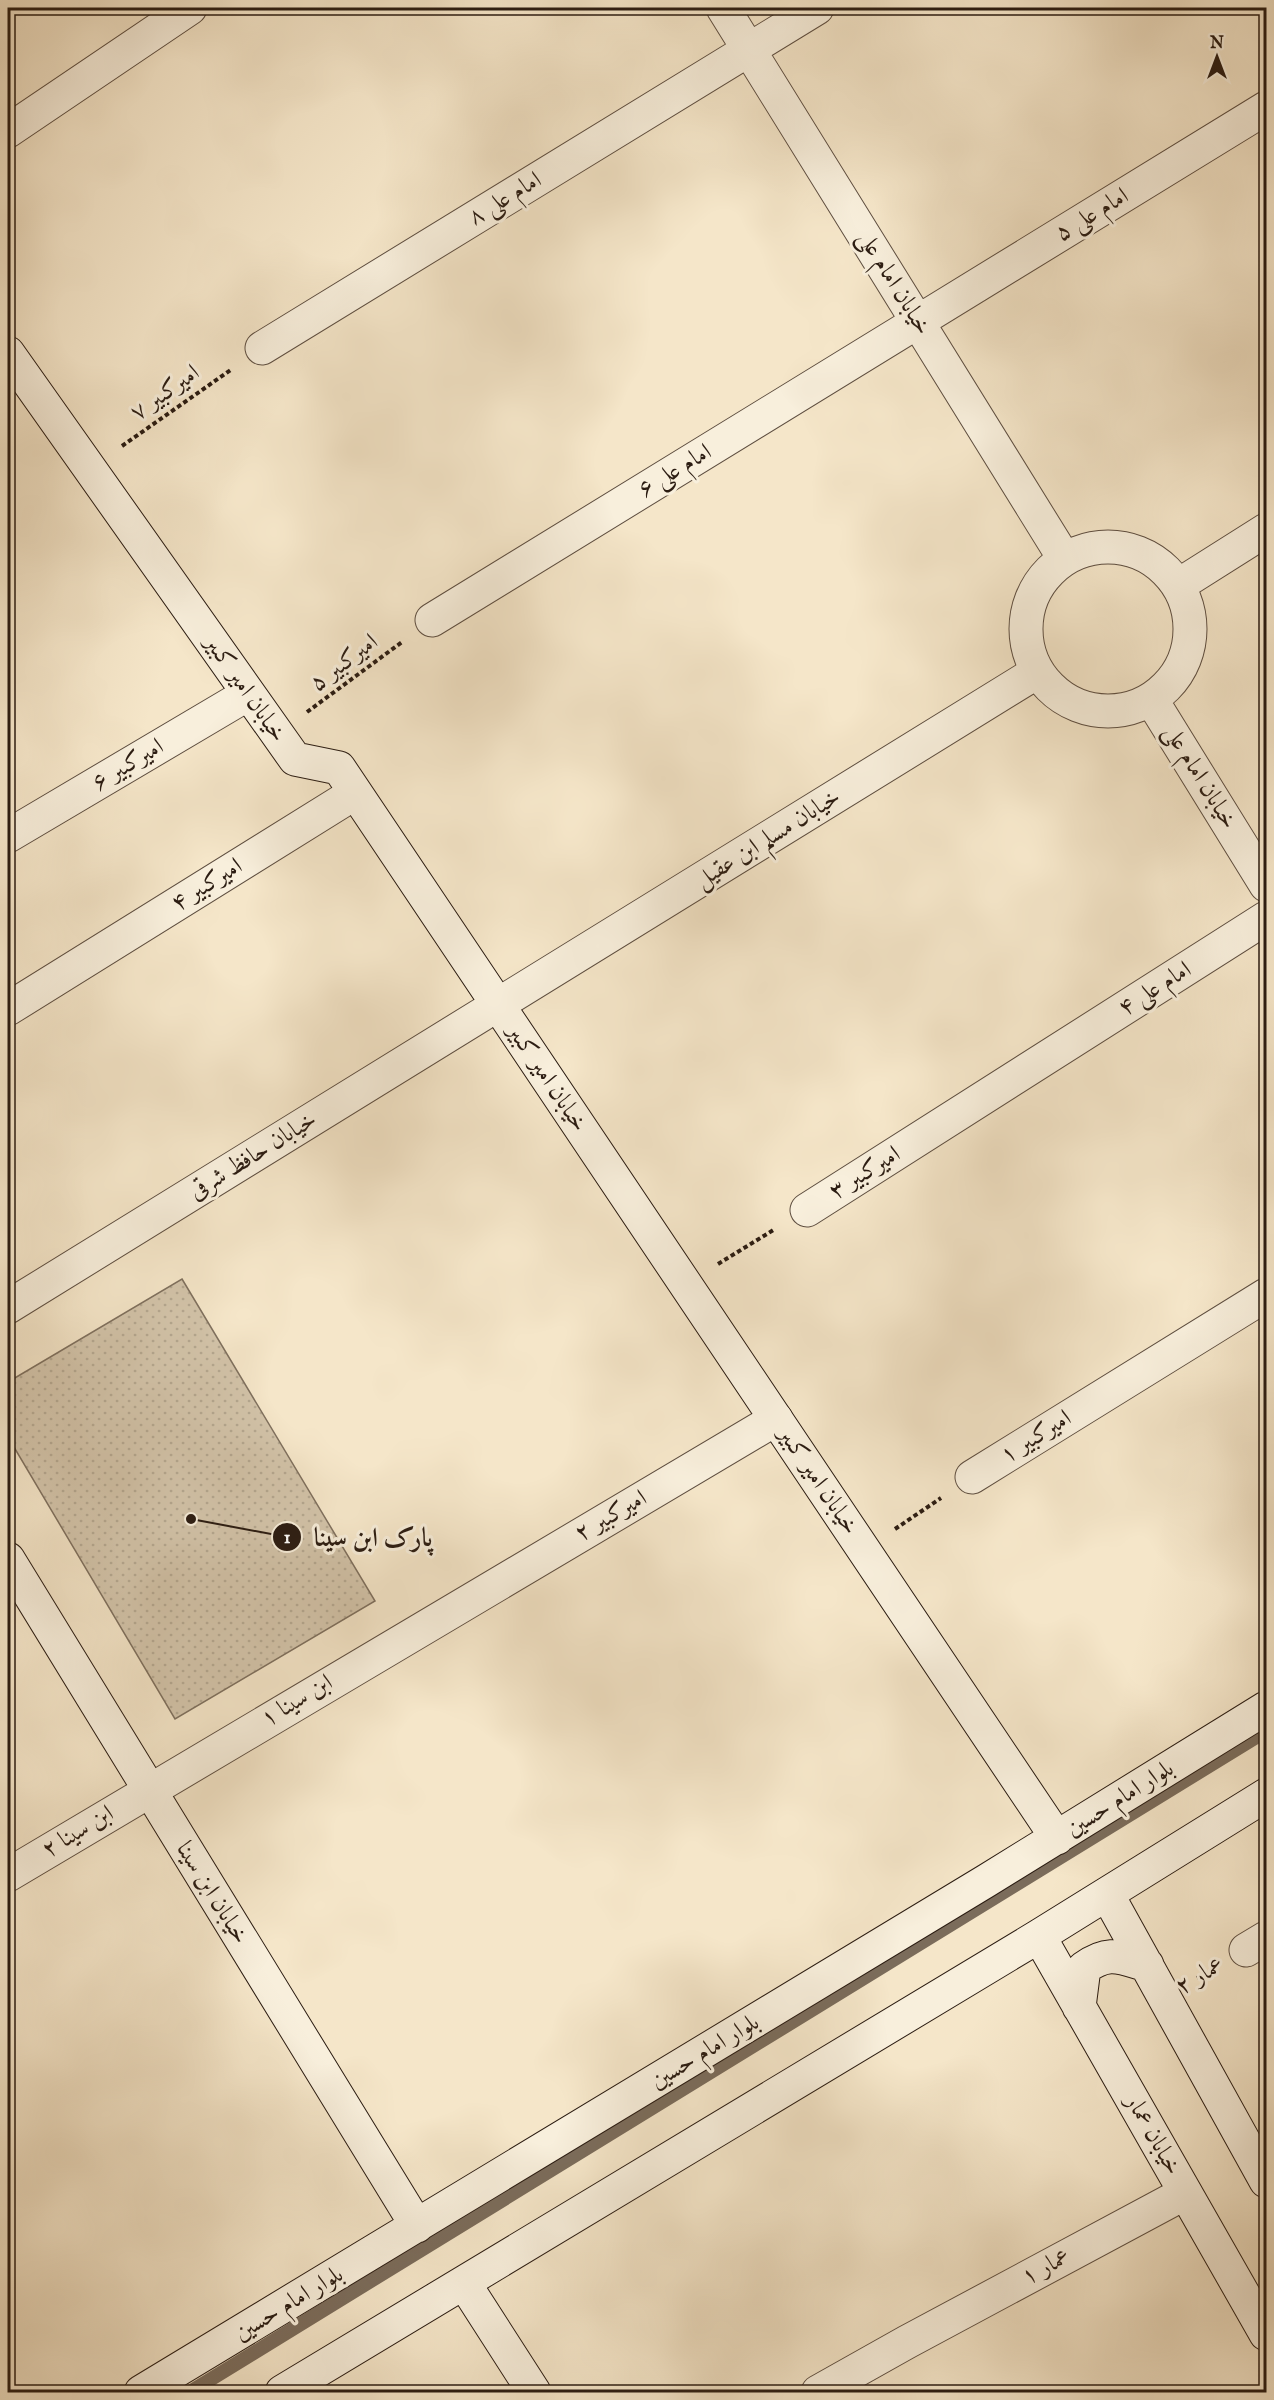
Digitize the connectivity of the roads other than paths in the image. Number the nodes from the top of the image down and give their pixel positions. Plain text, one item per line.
1 (190, 8) edge
2 (723, 8) edge
3 (817, 8) edge
4 (749, 49) junction
5 (1266, 108) edge
6 (8, 131) edge
7 (918, 322) junction
8 (262, 348) road end
9 (8, 352) edge
10 (1266, 530) edge
11 (1064, 558) junction
12 (1179, 585) junction
13 (432, 620) road end
14 (1037, 672) junction
15 (248, 694) junction
16 (1152, 699) junction
17 (355, 793) junction
18 (8, 836) edge
19 (1266, 885) edge
20 (1266, 918) edge
21 (498, 1005) junction
22 (8, 1009) edge
23 (1044, 1059) joint
24 (807, 1210) road end
25 (1266, 1295) edge
26 (8, 1307) edge
27 (776, 1419) junction
28 (972, 1477) road end
29 (8, 1559) edge
30 (446, 1612) joint
31 (1266, 1708) edge
32 (148, 1789) junction
33 (1266, 1795) edge
34 (1057, 1838) junction
35 (8, 1875) edge
36 (1107, 1894) junction
37 (1039, 1936) junction
38 (1147, 1965) junction
39 (1079, 2007) junction
40 (1266, 2181) edge
41 (1185, 2193) junction
42 (417, 2226) junction
43 (464, 2283) junction
44 (1266, 2334) edge
45 (141, 2392) edge
46 (282, 2392) edge
47 (534, 2392) edge
48 (818, 2392) edge

1 - 6 street
2 - 4 street, خیابان امام علی
3 - 4 street, امام علی ۸
4 - 7 street, خیابان امام علی
4 - 8 street, امام علی ۸
5 - 7 street, امام علی ۵
7 - 11 street, خیابان امام علی
7 - 13 street, امام علی ۶
9 - 15 street, خیابان امیر کبیر
10 - 12 street
11 - 12 street
11 - 14 street
12 - 16 street
14 - 16 street
14 - 21 street, خیابان مسلم ابن عقیل
15 - 17 street, خیابان امیر کبیر
15 - 18 street, امیرکبیر ۶
16 - 19 street, خیابان امام علی
17 - 21 street, خیابان امیر کبیر
17 - 22 street, امیرکبیر ۴
20 - 23 street, امام علی ۴
21 - 26 street, خیابان حافظ شرقی
21 - 27 street, خیابان امیر کبیر
23 - 24 street, امیرکبیر ۳
25 - 28 street, امیرکبیر ۱
27 - 30 street, امیرکبیر ۲
27 - 34 street, خیابان امیر کبیر
29 - 32 street, خیابان ابن سینا
30 - 32 street, ابن سینا ۱
31 - 34 street, بلوار امام حسین
32 - 35 street, ابن سینا ۲
32 - 42 street, خیابان ابن سینا
33 - 36 street
34 - 42 street, بلوار امام حسین
36 - 37 street
36 - 38 street
37 - 39 street, خیابان عمار
37 - 43 street
38 - 39 street
38 - 40 street
39 - 41 street, خیابان عمار
41 - 44 street, خیابان عمار
41 - 48 street, عمار ۱
42 - 45 street, بلوار امام حسین
43 - 46 street
43 - 47 street

